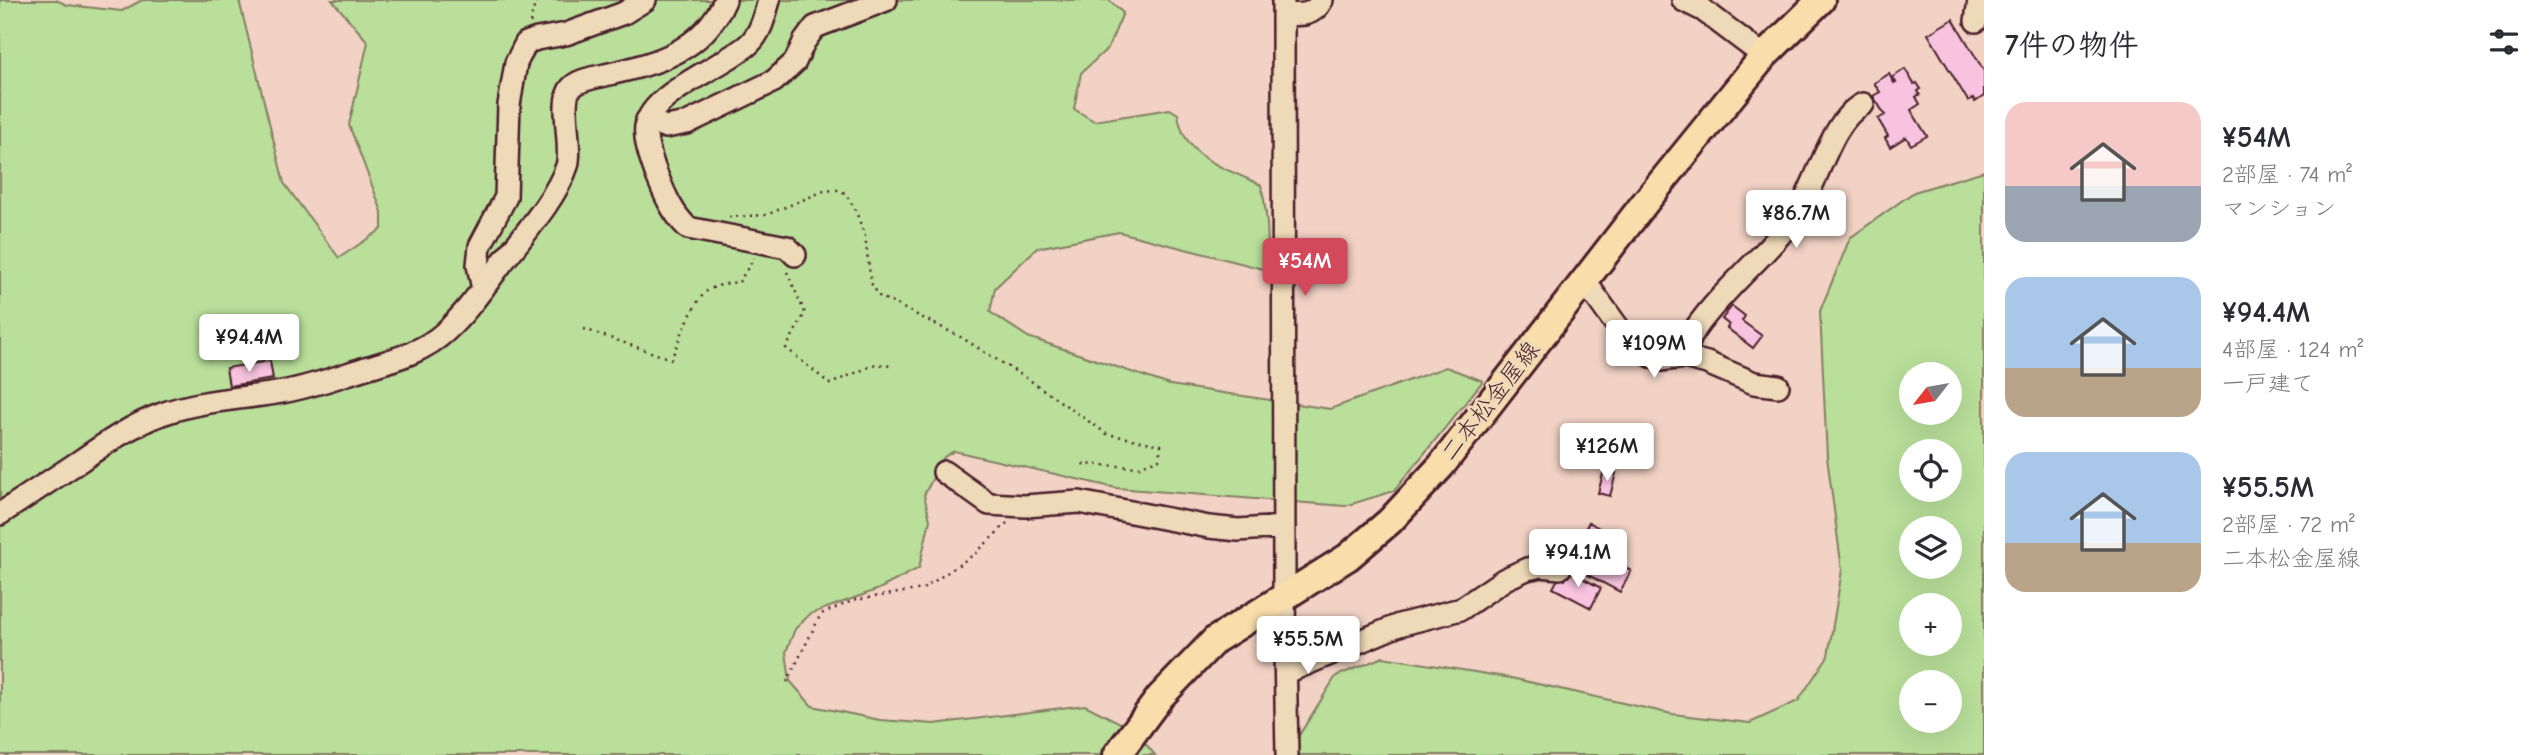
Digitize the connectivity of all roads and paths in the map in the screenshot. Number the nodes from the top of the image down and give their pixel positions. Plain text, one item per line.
1 (645, 0) edge
2 (725, 0) edge
3 (769, 0) edge
4 (886, 0) edge
5 (1322, 0) edge
6 (1683, 0) edge
7 (1821, 0) edge
8 (1979, 0) edge
9 (1283, 7) edge
10 (1976, 21) dead end
11 (1764, 56) junction
12 (1863, 104) dead end
13 (648, 120) junction
14 (728, 217) dead end
15 (763, 244) junction
16 (795, 255) joint
17 (1584, 280) junction
18 (483, 289) junction
19 (584, 329) dead end
20 (1684, 357) junction
21 (891, 366) dead end
22 (1778, 386) dead end
23 (1080, 464) dead end
24 (944, 472) dead end
25 (1025, 506) junction
26 (0, 514) edge
27 (1284, 527) junction
28 (1560, 568) dead end
29 (1284, 597) junction
30 (1287, 672) junction
31 (788, 682) dead end
32 (1117, 755) edge
33 (1287, 755) edge

1 - 18 street
2 - 18 street
3 - 13 street
4 - 13 street
5 - 9 street
6 - 11 street
7 - 11 main road, 二本松金屋線
8 - 10 street
9 - 27 street
11 - 17 main road, 二本松金屋線
12 - 20 street
13 - 15 street
14 - 23 path
15 - 16 street
15 - 19 path
16 - 21 path
17 - 20 street
17 - 29 main road, 二本松金屋線
18 - 26 street
20 - 22 street
24 - 25 street
25 - 27 street
25 - 31 path
27 - 29 street
28 - 30 street
29 - 30 street
29 - 32 main road, 二本松金屋線
30 - 33 street

